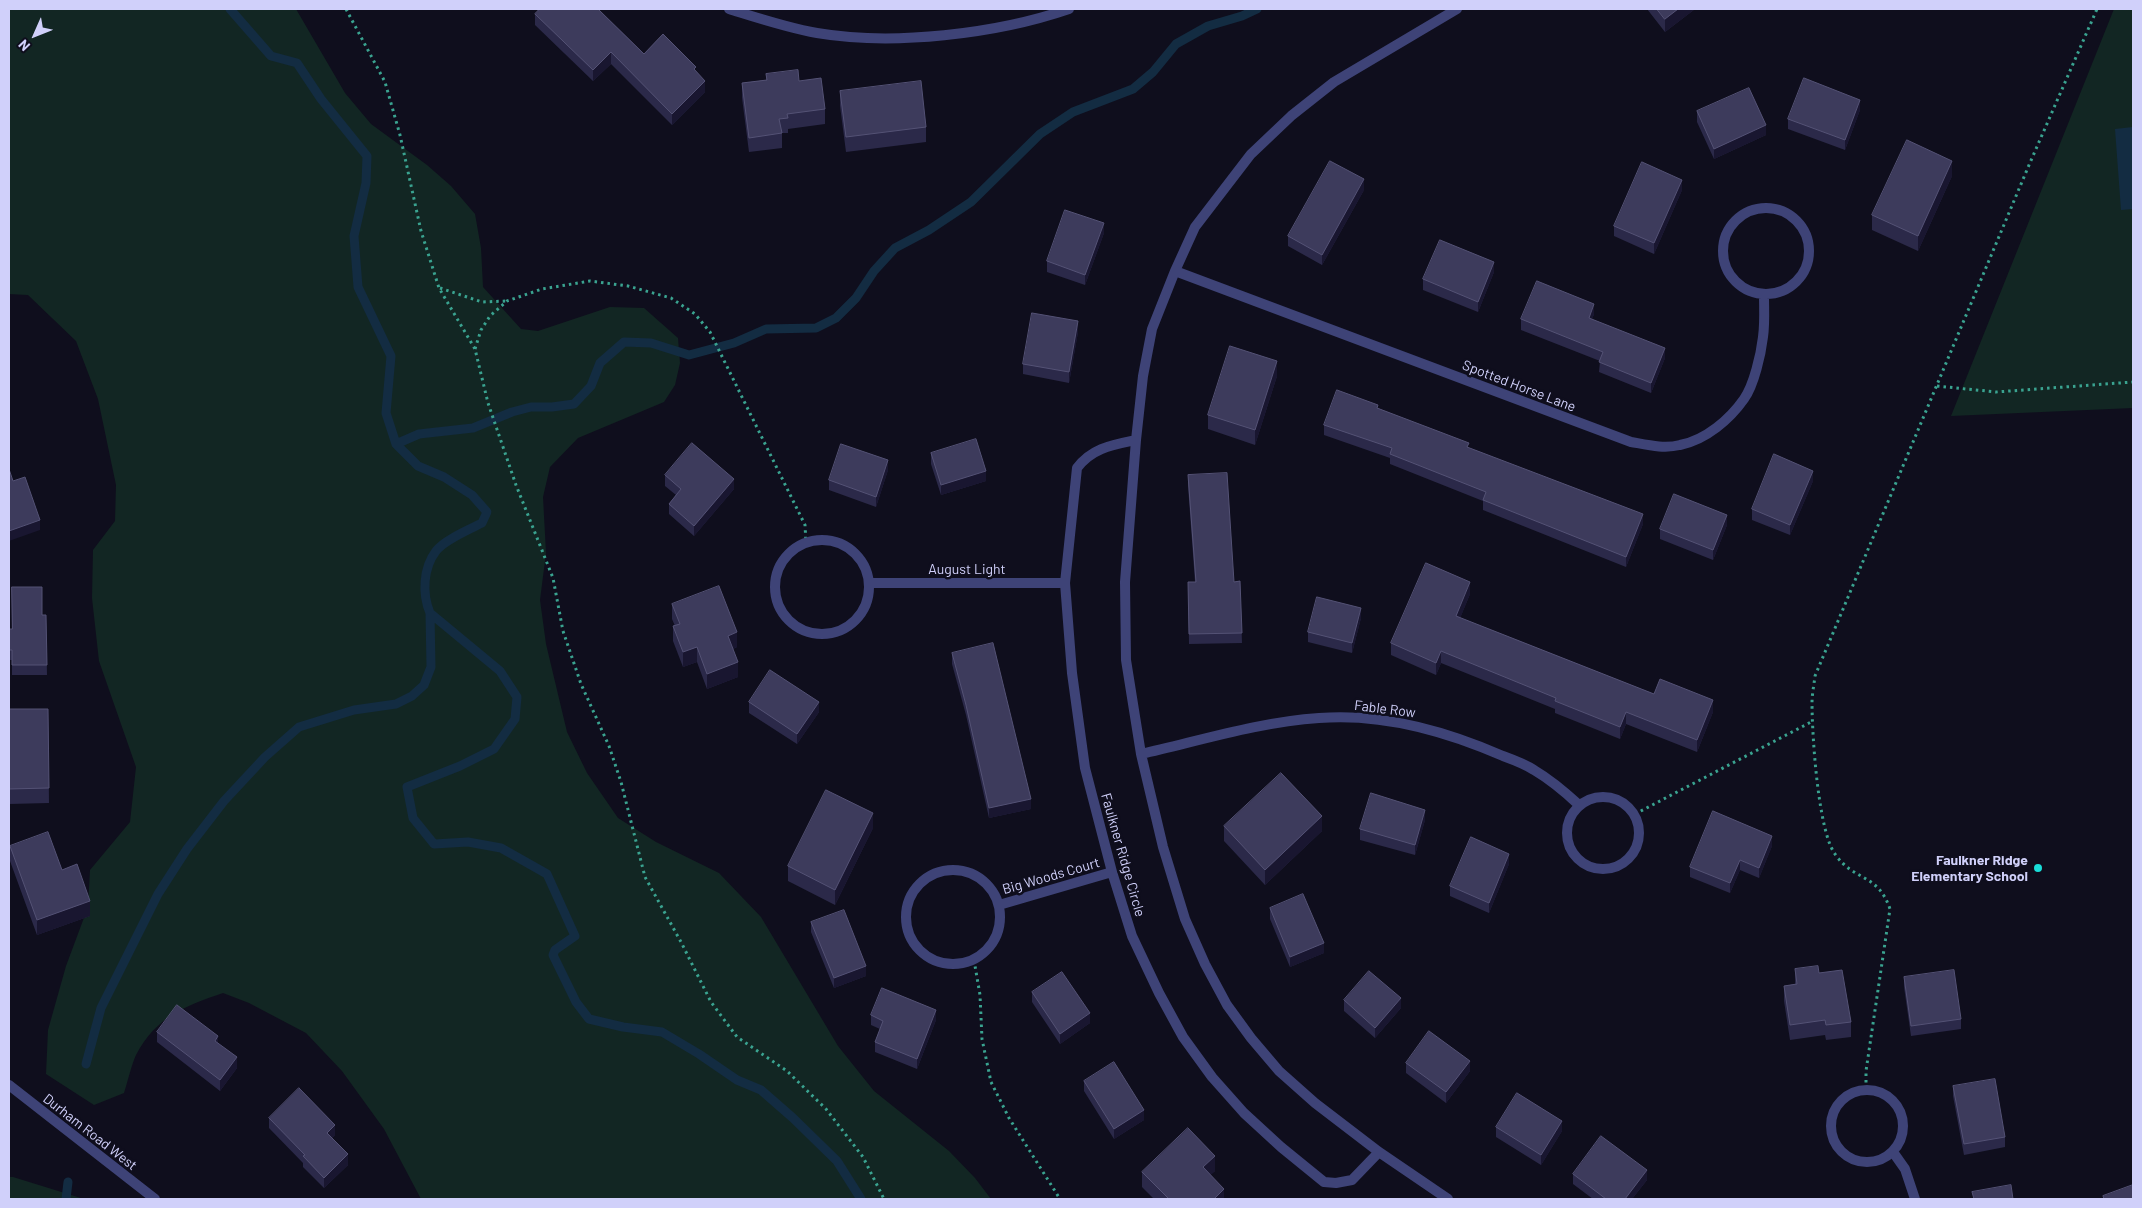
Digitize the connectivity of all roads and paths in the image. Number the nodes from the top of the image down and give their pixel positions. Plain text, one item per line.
1 (346, 9) edge
2 (729, 9) edge
3 (1069, 9) edge
4 (1457, 9) edge
5 (2097, 9) edge
6 (1175, 271) junction
7 (439, 288) junction
8 (1764, 295) junction
9 (507, 301) junction
10 (475, 349) junction
11 (2133, 382) edge
12 (1937, 386) junction
13 (1136, 440) junction
14 (806, 542) junction
15 (869, 583) junction
16 (1065, 583) junction
17 (1813, 721) junction
18 (1141, 754) junction
19 (1579, 805) junction
20 (1634, 814) junction
21 (1112, 872) junction
22 (999, 905) junction
23 (974, 960) junction
24 (9, 1085) edge
25 (1866, 1089) junction
26 (1379, 1152) junction
27 (1893, 1152) junction
28 (155, 1199) edge
29 (884, 1199) edge
30 (1060, 1199) edge
31 (1448, 1199) edge
32 (1915, 1199) edge

1 - 7 path
2 - 3 street
4 - 6 street
5 - 12 path
6 - 8 street, Spotted Horse Lane
6 - 13 street
7 - 9 path
7 - 10 path
8 - 8 street
9 - 10 path
9 - 14 path
10 - 29 path
11 - 12 path
12 - 17 path
13 - 16 street, Faulkner Ridge Circle
13 - 18 street
14 - 15 street
14 - 15 street
15 - 16 street, August Light
16 - 21 street, Faulkner Ridge Circle
17 - 20 path
17 - 25 path
18 - 19 street, Fable Row
18 - 26 street
19 - 20 street
19 - 20 street
21 - 22 street, Big Woods Court
21 - 26 street, Faulkner Ridge Circle
22 - 23 street, Big Woods Court
22 - 23 street, Big Woods Court
23 - 30 path
24 - 28 street, Durham Road West
25 - 27 street
25 - 27 street
26 - 31 street
27 - 32 street

